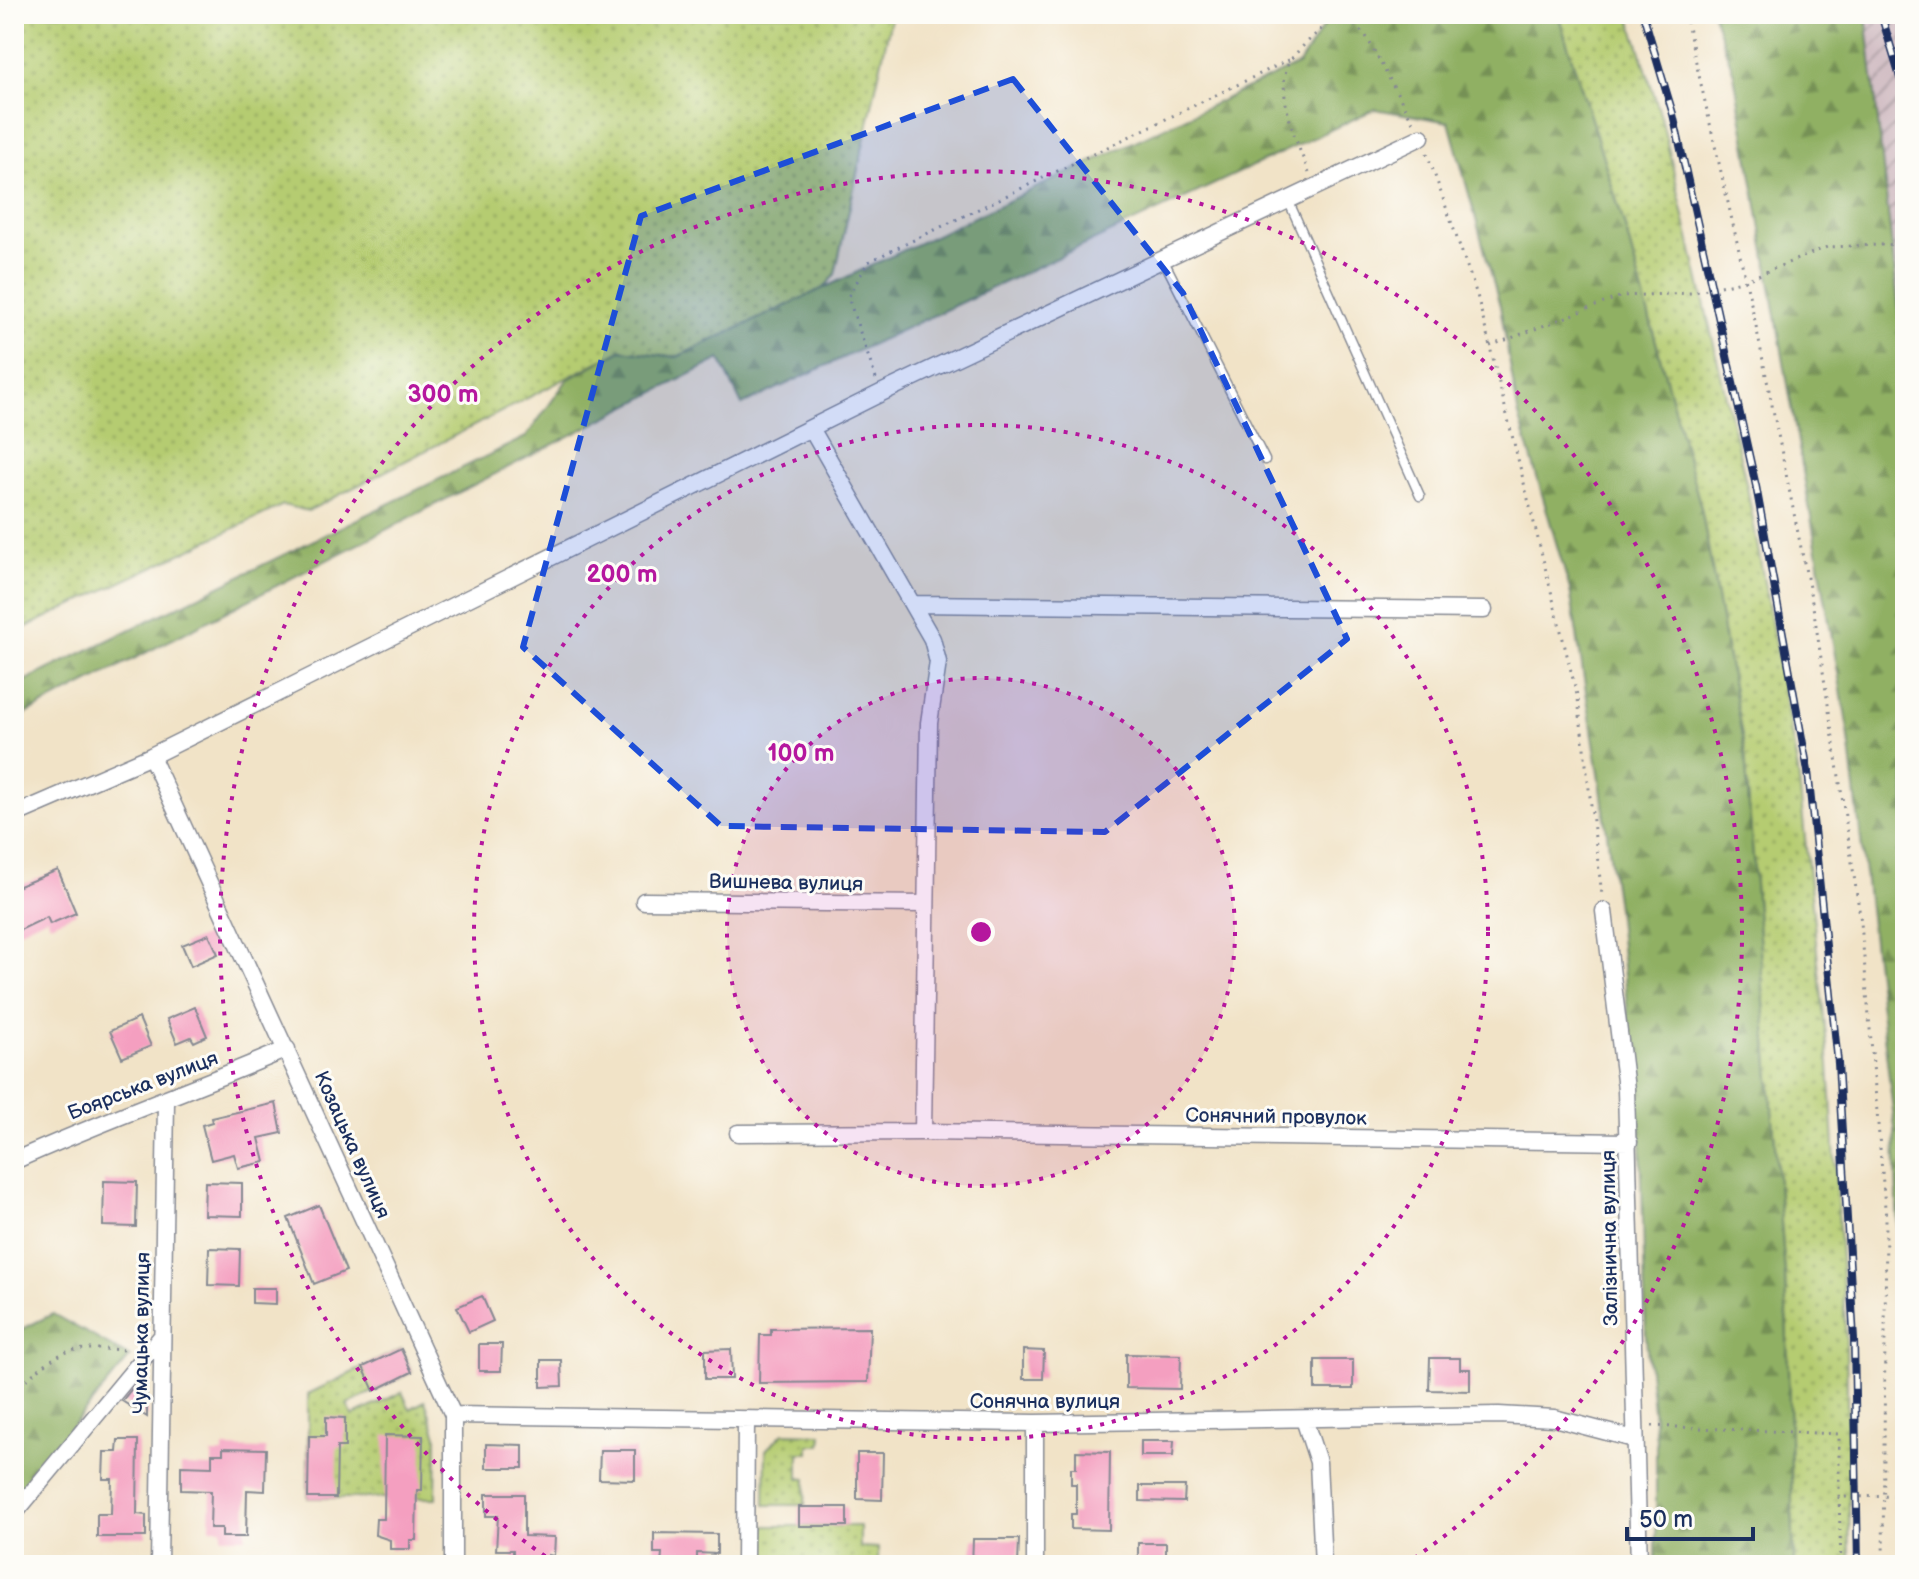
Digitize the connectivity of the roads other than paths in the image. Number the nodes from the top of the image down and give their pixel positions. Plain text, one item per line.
1 (1421, 137) road end
2 (1288, 200) junction
3 (1163, 259) junction
4 (812, 430) junction
5 (1265, 460) dead end
6 (1420, 496) dead end
7 (915, 604) junction
8 (1484, 610) dead end
9 (151, 756) junction
10 (14, 815) edge
11 (644, 901) dead end
12 (926, 904) junction
13 (1604, 911) road end
14 (287, 1049) junction
15 (166, 1101) junction
16 (923, 1132) junction
17 (738, 1133) dead end
18 (1629, 1142) junction
19 (14, 1161) edge
20 (161, 1337) junction
21 (453, 1415) junction
22 (1304, 1419) junction
23 (746, 1421) junction
24 (1035, 1423) junction
25 (1634, 1432) junction
26 (14, 1514) edge
27 (159, 1565) edge
28 (453, 1565) edge
29 (745, 1565) edge
30 (1035, 1565) edge
31 (1323, 1565) edge
32 (1639, 1565) edge

1 - 2 street
2 - 3 street
2 - 6 lane
3 - 4 street
3 - 5 lane
4 - 7 street
4 - 9 street
7 - 8 street
7 - 12 street
9 - 10 street
9 - 14 street, Козацька вулиця
11 - 12 street, Вишнева вулиця
12 - 16 street
13 - 18 street, Залізнична вулиця
14 - 15 street, Боярська вулиця
14 - 21 street, Козацька вулиця
15 - 19 street, Боярська вулиця
15 - 20 street, Чумацька вулиця
16 - 17 street, Сонячний провулок
16 - 18 street, Сонячний провулок
18 - 25 street, Залізнична вулиця
20 - 26 street
20 - 27 street, Чумацька вулиця
21 - 23 street, Сонячна вулиця
21 - 28 street, Козацька вулиця
22 - 24 street, Сонячна вулиця
22 - 25 street, Сонячна вулиця
22 - 31 street
23 - 24 street, Сонячна вулиця
23 - 29 street
24 - 30 street
25 - 32 street, Залізнична вулиця

